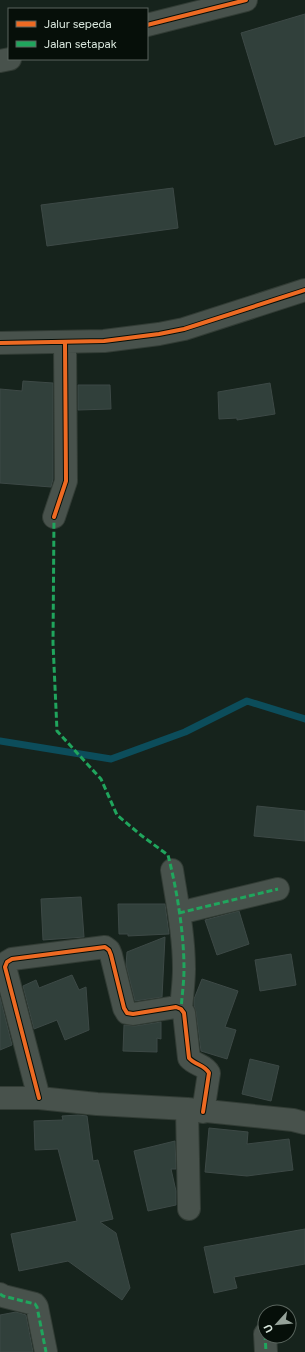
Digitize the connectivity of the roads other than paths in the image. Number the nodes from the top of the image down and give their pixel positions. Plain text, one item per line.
1 (246, 0) edge
2 (148, 25) edge
3 (305, 290) edge
4 (65, 342) junction
5 (0, 343) edge
6 (54, 517) dead end
7 (172, 870) dead end
8 (278, 889) dead end
9 (179, 913) junction
10 (181, 1009) junction
11 (0, 1098) edge
12 (39, 1098) junction
13 (195, 1111) junction
14 (305, 1123) edge
15 (189, 1209) dead end
16 (0, 1294) edge
17 (46, 1352) edge

1 - 2 street
3 - 4 street
4 - 5 street
4 - 6 street
7 - 9 street
8 - 9 street
9 - 10 street
10 - 12 street
10 - 13 street
11 - 12 street
12 - 13 street
13 - 14 street
13 - 15 street
16 - 17 street

